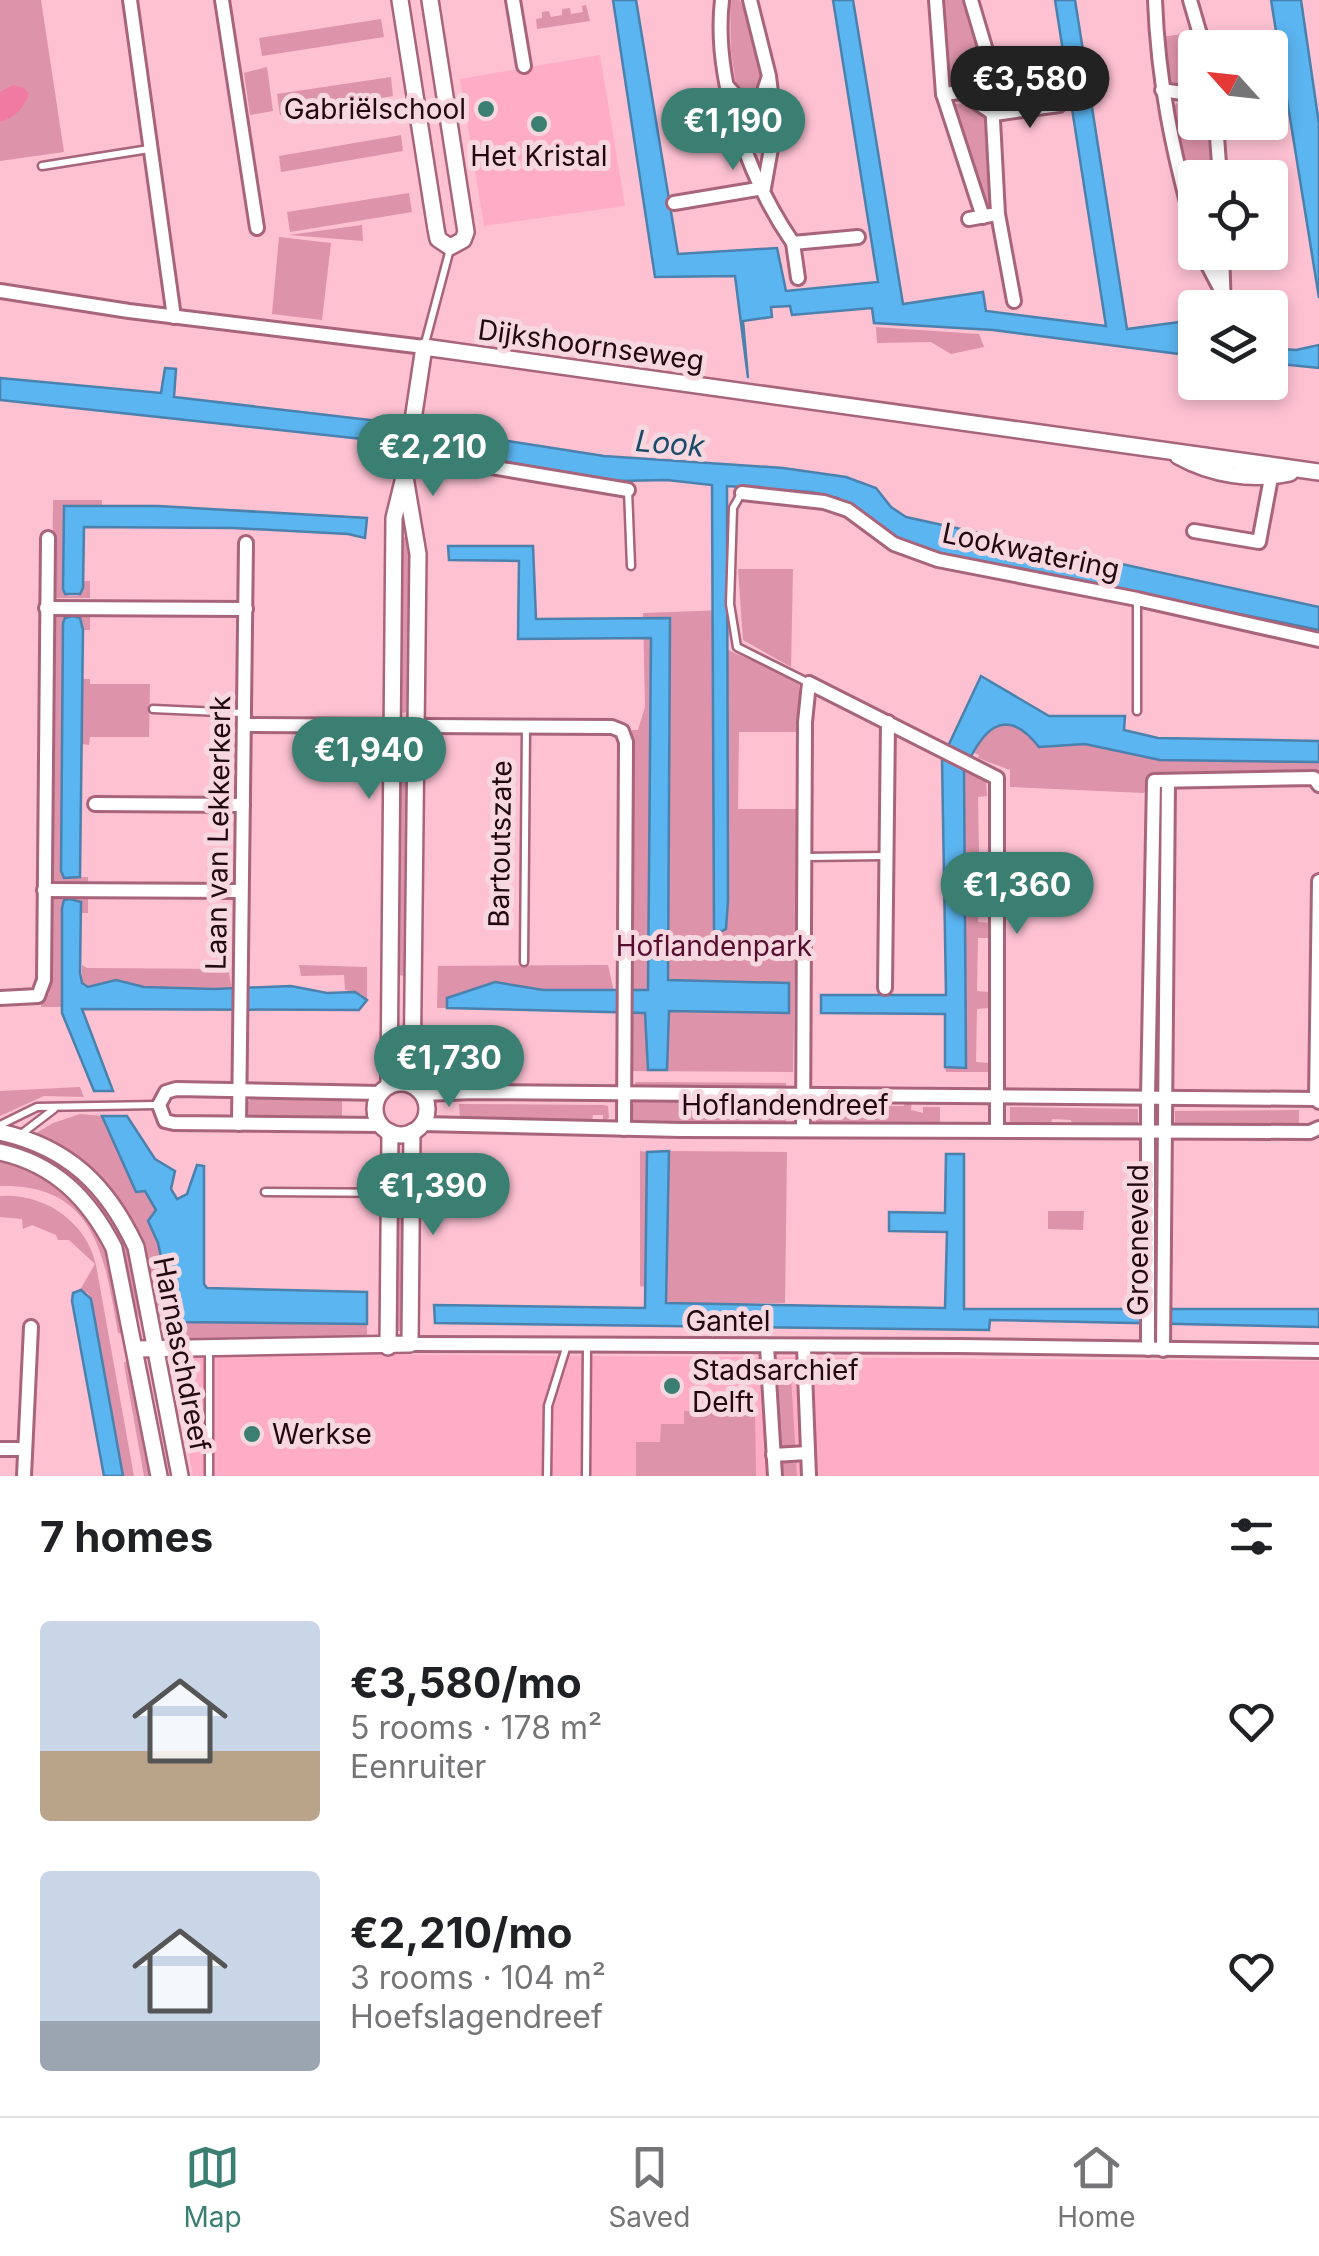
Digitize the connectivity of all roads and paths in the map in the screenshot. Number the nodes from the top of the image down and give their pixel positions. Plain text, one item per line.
1 (130, 0) edge
2 (222, 0) edge
3 (400, 0) edge
4 (430, 0) edge
5 (513, 0) edge
6 (722, 0) edge
7 (750, 0) edge
8 (936, 0) edge
9 (971, 0) edge
10 (1156, 0) edge
11 (1190, 0) edge
12 (1199, 30) edge
13 (990, 64) junction
14 (524, 66) dead end
15 (770, 76) junction
16 (726, 86) junction
17 (1162, 90) junction
18 (961, 92) junction
19 (1178, 92) edge
20 (943, 94) junction
21 (1059, 105) dead end
22 (994, 114) junction
23 (150, 148) junction
24 (42, 166) dead end
25 (1178, 172) edge
26 (764, 188) junction
27 (674, 204) dead end
28 (998, 214) junction
29 (257, 228) dead end
30 (858, 236) dead end
31 (793, 243) junction
32 (450, 248) junction
33 (798, 278) dead end
34 (0, 290) edge
35 (1014, 301) dead end
36 (174, 317) junction
37 (424, 346) junction
38 (407, 450) junction
39 (1272, 471) junction
40 (1312, 471) edge
41 (405, 473) junction
42 (628, 490) joint
43 (742, 493) joint
44 (1194, 531) dead end
45 (416, 533) junction
46 (394, 536) junction
47 (48, 538) dead end
48 (246, 543) dead end
49 (631, 566) dead end
50 (1137, 599) junction
51 (46, 608) junction
52 (246, 608) junction
53 (1319, 640) edge
54 (809, 683) junction
55 (153, 710) dead end
56 (1137, 712) dead end
57 (244, 719) junction
58 (888, 722) junction
59 (416, 726) junction
60 (392, 727) junction
61 (526, 727) junction
62 (1161, 781) junction
63 (1319, 785) edge
64 (95, 804) dead end
65 (243, 805) junction
66 (884, 856) junction
67 (804, 857) junction
68 (1319, 882) edge
69 (44, 890) junction
70 (241, 891) junction
71 (524, 962) dead end
72 (884, 988) dead end
73 (0, 998) edge
74 (240, 1090) junction
75 (385, 1090) junction
76 (417, 1090) junction
77 (626, 1092) junction
78 (803, 1093) junction
79 (996, 1094) junction
80 (1148, 1097) junction
81 (1163, 1097) junction
82 (1318, 1101) edge
83 (159, 1105) junction
84 (55, 1109) junction
85 (239, 1124) junction
86 (0, 1128) edge
87 (386, 1128) junction
88 (417, 1128) junction
89 (624, 1128) junction
90 (1319, 1128) edge
91 (803, 1130) junction
92 (997, 1130) junction
93 (1156, 1131) junction
94 (18, 1136) junction
95 (0, 1143) edge
96 (0, 1152) edge
97 (265, 1192) dead end
98 (388, 1193) junction
99 (412, 1193) junction
100 (31, 1327) dead end
101 (410, 1344) junction
102 (1155, 1344) junction
103 (567, 1345) junction
104 (587, 1345) junction
105 (209, 1346) junction
106 (388, 1346) junction
107 (767, 1346) junction
108 (804, 1347) junction
109 (136, 1348) junction
110 (155, 1348) junction
111 (1319, 1351) edge
112 (0, 1448) edge
113 (25, 1450) junction
114 (808, 1453) junction
115 (774, 1455) junction
116 (24, 1476) edge
117 (159, 1476) edge
118 (180, 1476) edge
119 (210, 1476) edge
120 (547, 1476) edge
121 (586, 1476) edge
122 (775, 1476) edge
123 (809, 1476) edge

1 - 23 street
2 - 29 street
3 - 32 street
4 - 32 street
5 - 14 street
6 - 16 street
7 - 15 street
8 - 20 street
9 - 13 street
10 - 17 street
11 - 12 street
13 - 18 street
13 - 22 street
15 - 16 street
15 - 26 street
16 - 26 street
17 - 19 street
17 - 25 street
18 - 20 street
18 - 22 street
20 - 28 street
21 - 22 street
22 - 28 street
23 - 24 lane
23 - 36 street
26 - 27 street
26 - 31 street
28 - 35 street
30 - 31 street
31 - 33 street
32 - 37 lane
34 - 36 street, Dijkshoornseweg
36 - 37 street, Dijkshoornseweg
37 - 38 street
37 - 39 street, Dijkshoornseweg
38 - 41 street
38 - 42 street
39 - 40 street, Dijkshoornseweg
39 - 44 street
41 - 45 street
41 - 46 street
42 - 49 lane
43 - 50 street, Lookwatering
43 - 54 lane
45 - 46 street
45 - 59 street
46 - 60 street
47 - 51 street
48 - 52 street, Laan van Lekkerkerk
50 - 53 street, Lookwatering
50 - 56 lane
51 - 52 street
51 - 69 street
52 - 57 street, Laan van Lekkerkerk
54 - 58 street
54 - 67 street
55 - 57 lane
57 - 60 street, Bartoutszate
57 - 65 street, Laan van Lekkerkerk
58 - 66 street
58 - 79 street
59 - 60 street, Bartoutszate
59 - 61 street, Bartoutszate
59 - 76 street
60 - 75 street
61 - 71 lane, Bartoutszate
61 - 77 street, Bartoutszate
62 - 63 street
62 - 80 street
62 - 81 street
64 - 65 street
65 - 70 street, Laan van Lekkerkerk
66 - 67 lane
66 - 72 street
67 - 78 street
68 - 82 street
69 - 70 street
69 - 73 street
70 - 74 street, Laan van Lekkerkerk
74 - 75 street
74 - 83 street
74 - 85 street, Laan van Lekkerkerk
75 - 76 street
75 - 87 street
76 - 77 street, Hoflandendreef
76 - 88 street
77 - 78 street, Hoflandendreef
77 - 89 street, Bartoutszate
78 - 79 street, Hoflandendreef
78 - 91 street
79 - 80 street, Hoflandendreef
79 - 92 street
80 - 81 street, Hoflandendreef
80 - 93 street
81 - 82 street, Hoflandendreef
81 - 93 street
83 - 84 lane
83 - 85 street
84 - 86 lane
84 - 94 lane
85 - 87 street
86 - 94 street, Harnaschdreef
87 - 88 street
87 - 98 street
88 - 89 street, Hoflandendreef
88 - 99 street
89 - 91 street, Hoflandendreef
90 - 93 street, Hoflandendreef
91 - 92 street, Hoflandendreef
92 - 93 street, Hoflandendreef
93 - 102 street, Groeneveld
94 - 95 lane
94 - 110 street, Harnaschdreef
96 - 109 street, Harnaschdreef
97 - 98 lane
98 - 99 lane
98 - 106 street
99 - 101 street
100 - 113 street
101 - 103 street, Gantel
101 - 106 street, Gantel
102 - 108 street, Gantel
102 - 111 street, Gantel
103 - 104 street, Gantel
103 - 120 lane
104 - 107 street, Gantel
104 - 121 lane
105 - 106 street, Gantel
105 - 110 street, Gantel
105 - 119 lane
107 - 108 street, Gantel
107 - 115 street
108 - 114 street
109 - 110 street, Gantel
109 - 117 street, Harnaschdreef
110 - 118 street, Harnaschdreef
112 - 113 street
113 - 116 street
114 - 115 street
114 - 123 street
115 - 122 street

